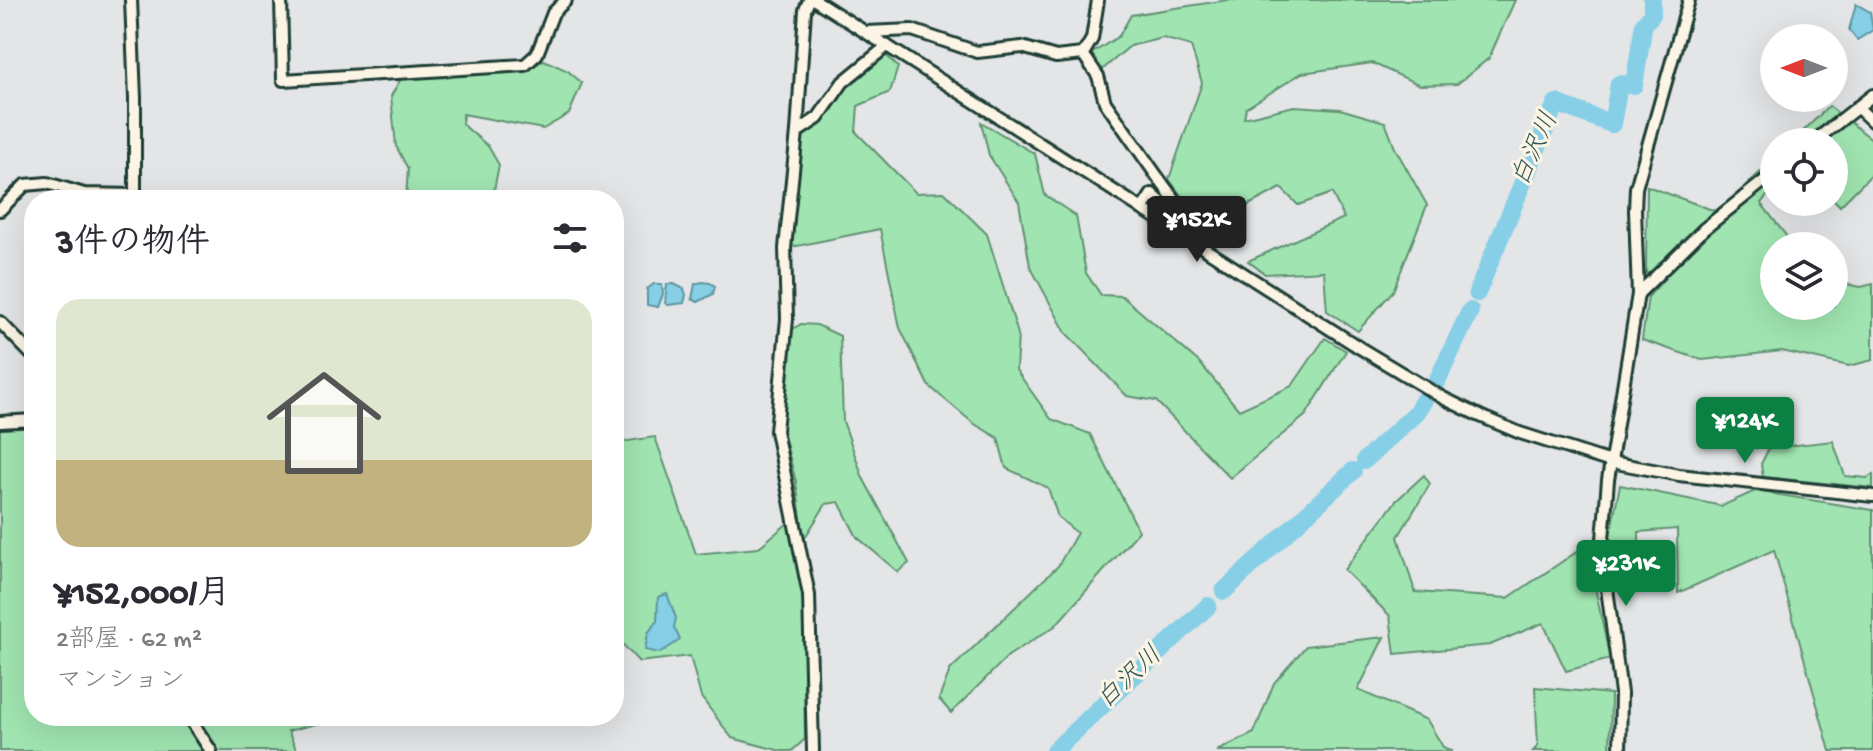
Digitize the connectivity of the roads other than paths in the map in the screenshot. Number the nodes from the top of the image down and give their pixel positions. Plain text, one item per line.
1 (131, 0) edge
2 (281, 0) edge
3 (566, 0) edge
4 (815, 0) edge
5 (1098, 0) edge
6 (1689, 0) edge
7 (804, 4) edge
8 (864, 32) junction
9 (887, 46) junction
10 (1083, 54) junction
11 (1873, 95) edge
12 (1857, 107) junction
13 (1873, 122) edge
14 (1831, 128) edge
15 (797, 132) junction
16 (1760, 184) edge
17 (71, 190) edge
18 (135, 190) edge
19 (1142, 209) junction
20 (0, 210) edge
21 (1638, 294) junction
22 (0, 322) edge
23 (24, 347) edge
24 (24, 421) edge
25 (0, 422) edge
26 (1611, 462) junction
27 (1873, 496) edge
28 (195, 726) edge
29 (211, 751) edge
30 (813, 751) edge
31 (1620, 751) edge

1 - 18 street
2 - 3 street
4 - 8 street
5 - 10 street
6 - 21 street
7 - 15 street
8 - 9 street
8 - 10 street
9 - 15 street
9 - 19 street
10 - 19 street
11 - 12 street
12 - 13 street
12 - 14 street
15 - 30 street
16 - 21 street
17 - 20 street
19 - 26 street
21 - 26 street
22 - 23 street
24 - 25 street
26 - 27 street
26 - 31 street
28 - 29 street

